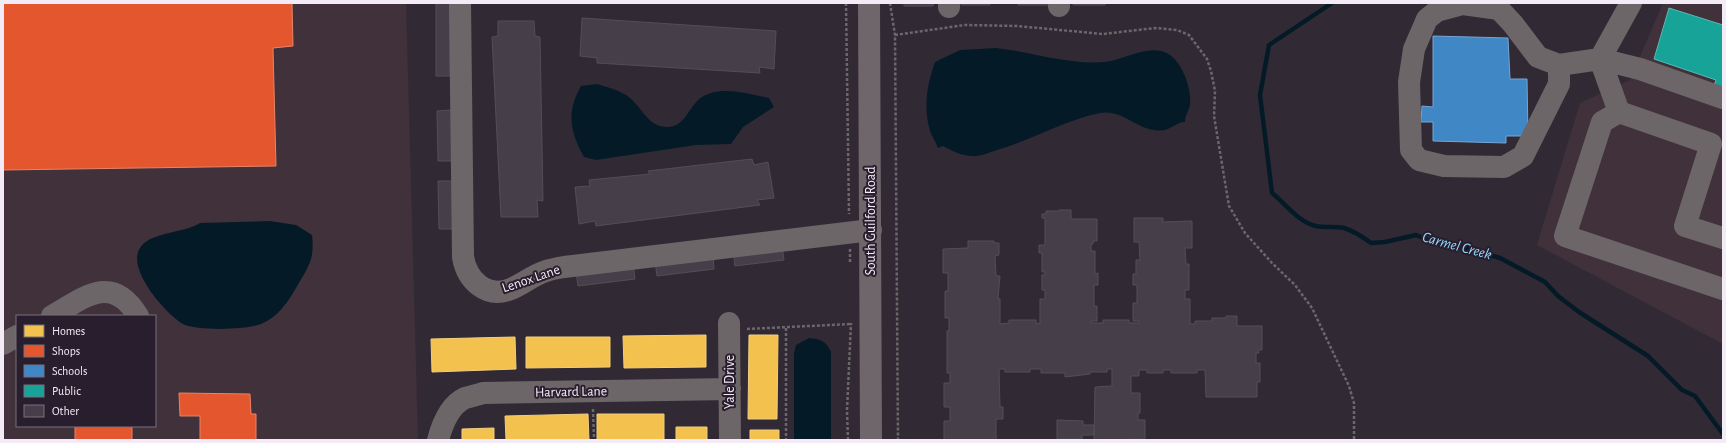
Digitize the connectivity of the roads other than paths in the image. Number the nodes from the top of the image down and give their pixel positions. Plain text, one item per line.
1 (460, 3) edge
2 (870, 3) edge
3 (1631, 3) edge
4 (1600, 59) junction
5 (1559, 65) junction
6 (1723, 98) edge
7 (1619, 112) junction
8 (871, 230) junction
9 (1723, 238) edge
10 (1723, 289) edge
11 (54, 315) edge
12 (137, 315) edge
13 (737, 326) road end
14 (16, 337) edge
15 (3, 344) edge
16 (730, 389) junction
17 (438, 440) edge
18 (730, 440) edge
19 (871, 440) edge

1 - 8 street, Lenox Lane
2 - 8 main road, South Guilford Road
3 - 4 street
4 - 5 street
4 - 6 street
4 - 7 street
5 - 5 street
7 - 9 street
7 - 10 street
8 - 19 main road, South Guilford Road
11 - 12 street
13 - 16 street, Yale Drive
14 - 15 street
16 - 17 street, Harvard Lane
16 - 18 street, Yale Drive

